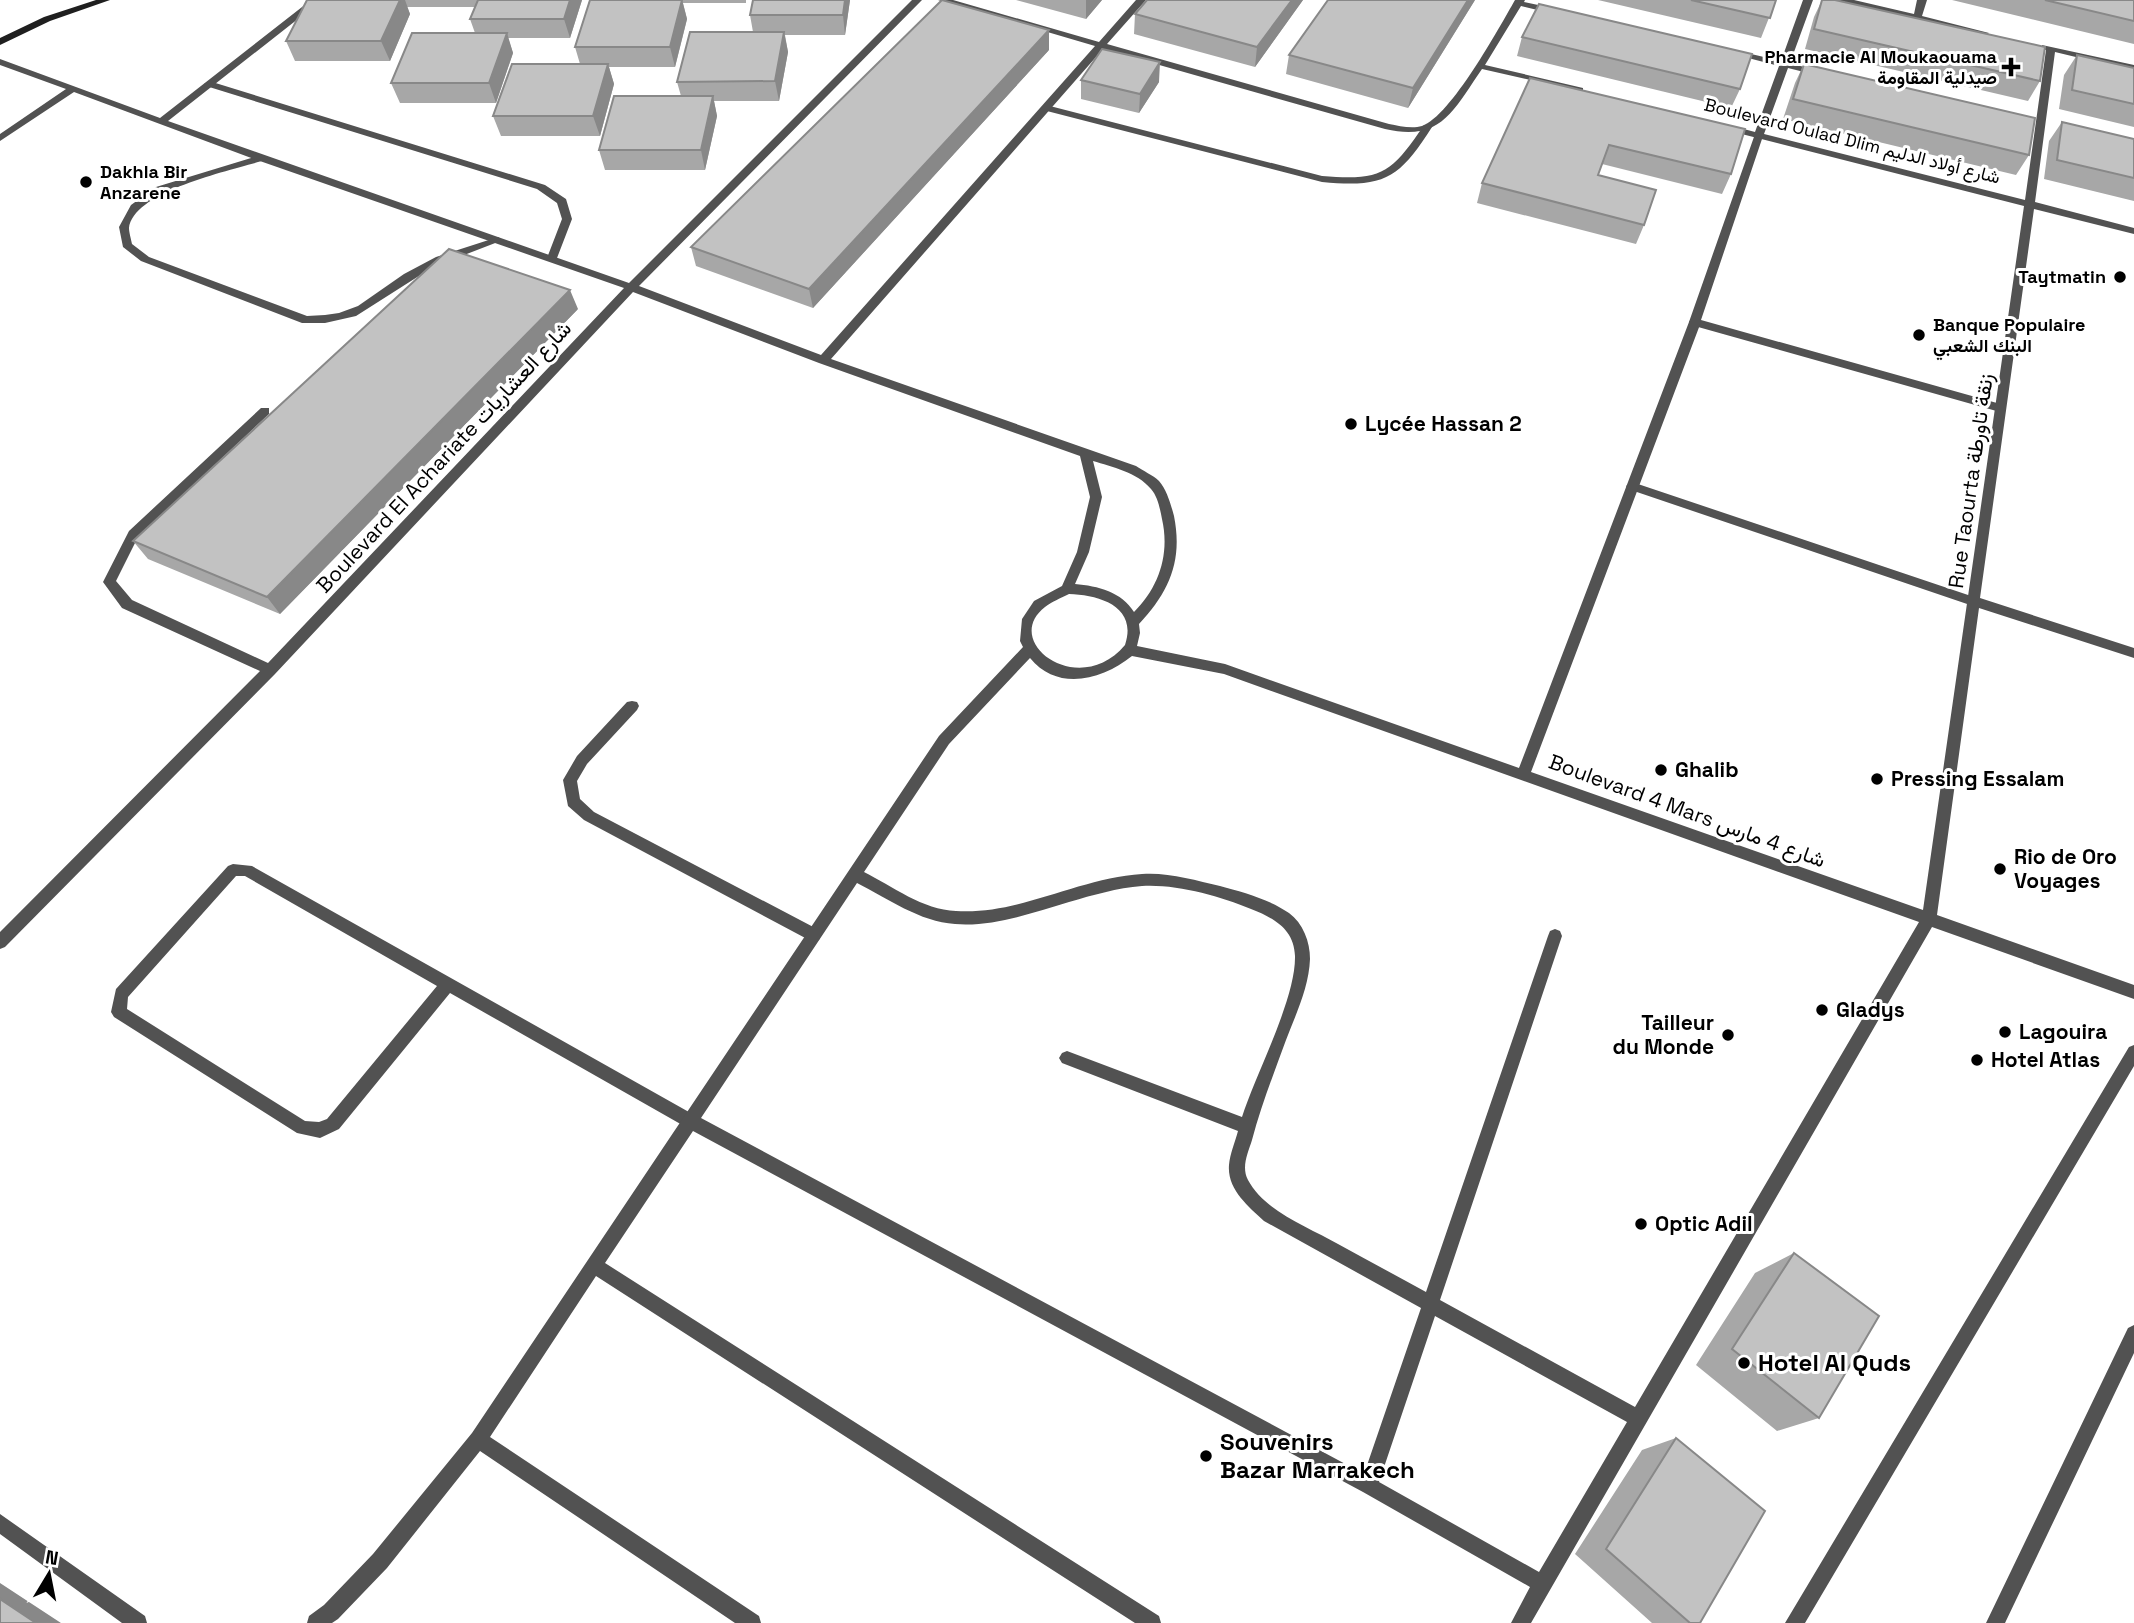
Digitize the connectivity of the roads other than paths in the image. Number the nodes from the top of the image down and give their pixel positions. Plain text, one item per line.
1 (105, 0) edge
2 (317, 0) edge
3 (917, 0) edge
4 (943, 0) edge
5 (1141, 0) edge
6 (1808, 0) edge
7 (1842, 0) edge
8 (1922, 0) edge
9 (1519, 2) edge
10 (1571, 15) edge
11 (1917, 18) junction
12 (1998, 36) edge
13 (0, 42) edge
14 (1102, 44) junction
15 (2038, 46) edge
16 (2051, 49) junction
17 (1717, 50) edge
18 (0, 62) edge
19 (1479, 65) junction
20 (1784, 65) junction
21 (2134, 68) edge
22 (1825, 74) edge
23 (209, 84) junction
24 (74, 88) junction
25 (1593, 93) edge
26 (1046, 108) junction
27 (163, 120) junction
28 (2027, 121) edge
29 (1711, 124) edge
30 (2041, 124) junction
31 (1427, 127) junction
32 (2054, 127) dead end
33 (1758, 136) junction
34 (0, 138) edge
35 (261, 158) junction
36 (2029, 205) junction
37 (2134, 231) edge
38 (498, 240) junction
39 (552, 258) junction
40 (631, 287) junction
41 (1695, 322) junction
42 (823, 360) junction
43 (2000, 408) junction
44 (265, 411) dead end
45 (1086, 454) junction
46 (1632, 486) junction
47 (1067, 589) junction
48 (1973, 601) junction
49 (1133, 622) junction
50 (1029, 650) junction
51 (1130, 650) junction
52 (2134, 653) edge
53 (270, 670) junction
54 (632, 706) dead end
55 (1523, 775) junction
56 (854, 874) junction
57 (1928, 919) junction
58 (814, 935) junction
59 (1555, 936) dead end
60 (0, 942) edge
61 (448, 984) junction
62 (2134, 992) edge
63 (2134, 1052) edge
64 (1067, 1058) dead end
65 (690, 1121) junction
66 (1247, 1127) junction
67 (594, 1265) junction
68 (1430, 1303) junction
69 (2134, 1334) edge
70 (1639, 1419) junction
71 (478, 1439) junction
72 (1369, 1486) junction
73 (0, 1524) edge
74 (1543, 1584) junction
75 (138, 1623) edge
76 (316, 1623) edge
77 (752, 1623) edge
78 (1152, 1623) edge
79 (1520, 1623) edge
80 (1794, 1623) edge
81 (1995, 1623) edge

1 - 13 street
2 - 23 street
3 - 40 street, Boulevard El Achariate شارع العشاريات
4 - 14 street
5 - 14 street
6 - 20 street
7 - 11 street
8 - 11 street
9 - 10 street
9 - 19 street
11 - 12 street
14 - 26 street
14 - 31 street
15 - 16 street
16 - 21 street
16 - 30 street, Rue Taourta زنقة تاورطة
17 - 20 street
18 - 24 street
19 - 25 street
19 - 31 street
20 - 22 street
20 - 33 street
23 - 27 street
23 - 39 street
24 - 27 street
24 - 34 street
26 - 31 street
26 - 42 street
27 - 35 street
28 - 30 street
29 - 33 street, Boulevard Oulad Dlim شارع أولاد الدليم
30 - 32 street
30 - 36 street, Rue Taourta زنقة تاورطة
33 - 36 street, Boulevard Oulad Dlim شارع أولاد الدليم
33 - 41 street
35 - 38 street
35 - 38 street
36 - 37 street, Boulevard Oulad Dlim شارع أولاد الدليم
36 - 43 street, Rue Taourta زنقة تاورطة
38 - 39 street
39 - 40 street
40 - 42 street
40 - 53 street, Boulevard El Achariate شارع العشاريات
41 - 43 street
41 - 46 street
42 - 45 street
43 - 48 street, Rue Taourta زنقة تاورطة
44 - 53 street
45 - 47 street
45 - 49 street
46 - 48 street
46 - 55 street
47 - 49 street
47 - 50 street
48 - 52 street
48 - 57 street, Rue Taourta زنقة تاورطة
49 - 51 street
50 - 51 street
50 - 56 street
51 - 55 street, Boulevard 4 Mars شارع 4 مارس
53 - 60 street, Boulevard El Achariate شارع العشاريات
54 - 58 street
55 - 57 street, Boulevard 4 Mars شارع 4 مارس
56 - 58 street
56 - 66 street
57 - 62 street, Boulevard 4 Mars شارع 4 مارس
57 - 70 street
58 - 65 street
59 - 68 street
61 - 61 street
61 - 65 street
63 - 80 street
64 - 66 street
65 - 67 street
65 - 72 street
66 - 68 street
67 - 71 street
67 - 78 street
68 - 70 street
68 - 72 street
69 - 81 street
70 - 74 street
71 - 76 street
71 - 77 street
72 - 74 street
73 - 75 street
74 - 79 street

